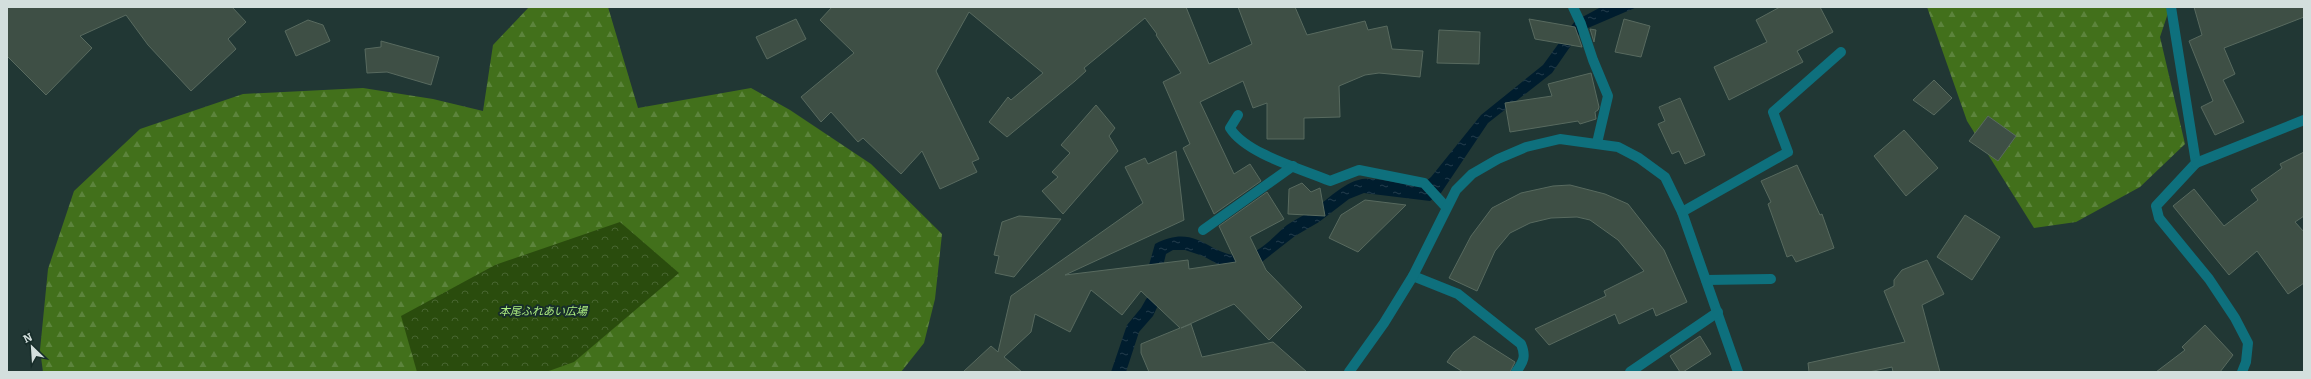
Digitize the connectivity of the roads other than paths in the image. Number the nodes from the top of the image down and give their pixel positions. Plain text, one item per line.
1 (1573, 7) edge
2 (2171, 7) edge
3 (1841, 52) dead end
4 (1238, 114) dead end
5 (2304, 120) edge
6 (1596, 143) junction
7 (2196, 163) junction
8 (1293, 166) junction
9 (1446, 207) junction
10 (1682, 212) junction
11 (1203, 230) dead end
12 (1413, 276) junction
13 (1771, 279) dead end
14 (1706, 280) junction
15 (1718, 312) junction
16 (1349, 372) edge
17 (1516, 372) edge
18 (1630, 372) edge
19 (1738, 372) edge
20 (2242, 372) edge

1 - 6 street
2 - 7 street
3 - 10 street
4 - 8 street
5 - 7 street
6 - 9 street
6 - 10 street
7 - 20 street
8 - 9 street
8 - 11 street
9 - 12 street
10 - 14 street
12 - 16 street
12 - 17 street
13 - 14 street
14 - 15 street
15 - 18 street
15 - 19 street

